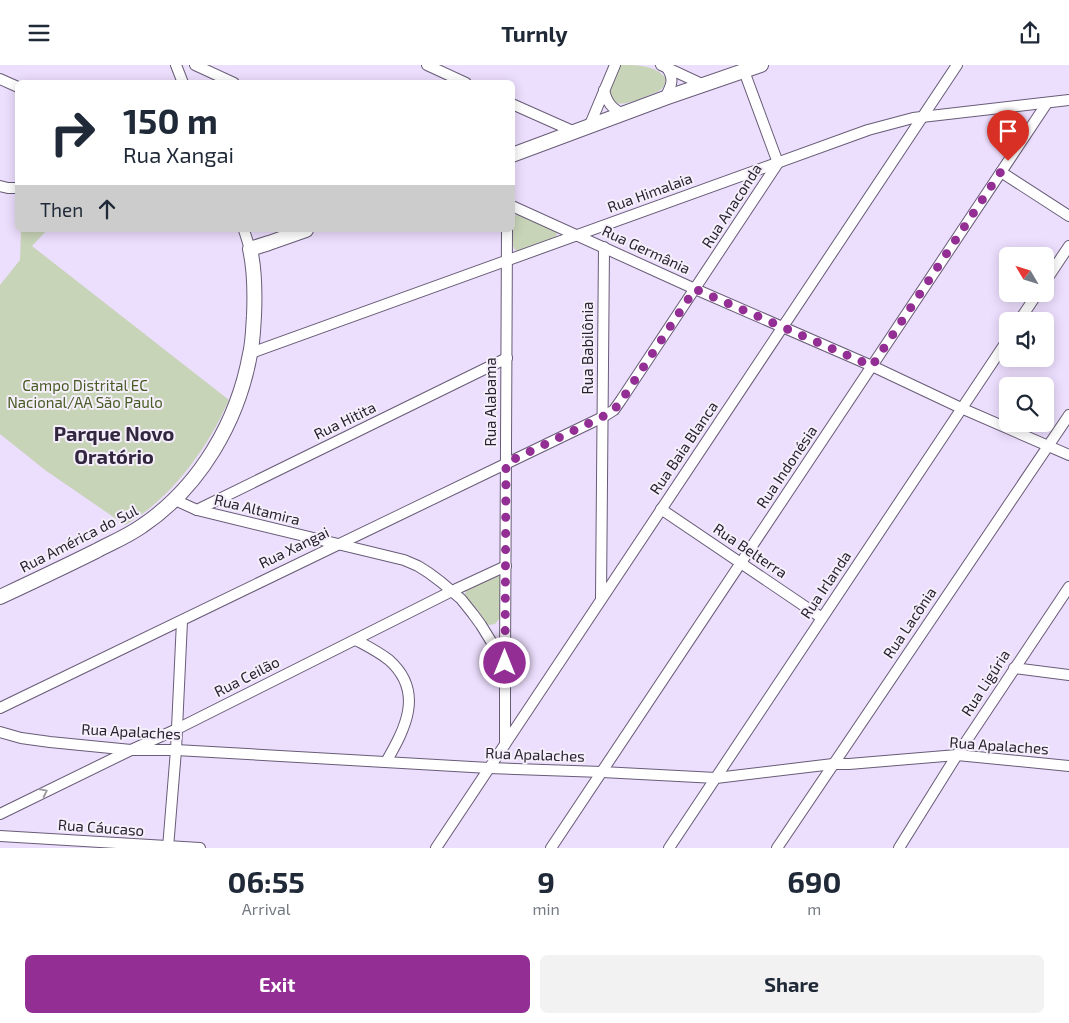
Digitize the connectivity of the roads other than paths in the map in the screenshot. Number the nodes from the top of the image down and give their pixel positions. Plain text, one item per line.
1 (176, 65) edge
2 (195, 65) edge
3 (427, 65) edge
4 (615, 65) edge
5 (761, 65) edge
6 (957, 65) edge
7 (664, 66) edge
8 (744, 71) junction
9 (0, 79) edge
10 (182, 80) edge
11 (228, 80) edge
12 (460, 80) edge
13 (704, 85) junction
14 (15, 86) edge
15 (604, 90) junction
16 (665, 98) junction
17 (1069, 100) edge
18 (1047, 103) junction
19 (515, 105) edge
20 (622, 115) junction
21 (922, 117) junction
22 (552, 122) junction
23 (589, 127) junction
24 (575, 132) junction
25 (553, 140) junction
26 (515, 154) edge
27 (778, 163) junction
28 (1001, 172) junction
29 (0, 185) edge
30 (15, 188) edge
31 (515, 207) edge
32 (1069, 216) edge
33 (245, 232) edge
34 (300, 232) edge
35 (507, 232) edge
36 (578, 235) junction
37 (269, 243) junction
38 (1069, 246) edge
39 (604, 247) junction
40 (250, 249) junction
41 (507, 261) junction
42 (253, 263) junction
43 (1054, 268) edge
44 (695, 289) junction
45 (783, 328) junction
46 (999, 352) edge
47 (251, 353) junction
48 (507, 359) junction
49 (872, 366) junction
50 (961, 408) junction
51 (1069, 415) edge
52 (602, 417) junction
53 (1048, 446) junction
54 (1069, 455) edge
55 (506, 463) junction
56 (175, 500) junction
57 (661, 509) junction
58 (197, 511) junction
59 (336, 545) junction
60 (741, 563) junction
61 (506, 566) junction
62 (1069, 587) edge
63 (452, 591) junction
64 (0, 597) edge
65 (602, 599) junction
66 (822, 618) junction
67 (182, 621) junction
68 (356, 639) junction
69 (505, 663) junction
70 (1014, 669) junction
71 (1069, 675) edge
72 (0, 708) edge
73 (177, 729) junction
74 (0, 732) edge
75 (505, 744) junction
76 (130, 750) junction
77 (176, 750) junction
78 (957, 755) junction
79 (386, 762) junction
80 (833, 764) junction
81 (1069, 766) edge
82 (489, 769) junction
83 (602, 772) junction
84 (716, 778) junction
85 (0, 814) edge
86 (0, 836) edge
87 (168, 847) edge
88 (200, 848) edge
89 (436, 848) edge
90 (552, 848) edge
91 (669, 848) edge
92 (776, 848) edge
93 (899, 848) edge

1 - 10 street
2 - 11 street
3 - 12 street
4 - 15 street
5 - 8 main road
6 - 21 street, Rua Baia Blanca
7 - 13 street
7 - 16 street
8 - 13 main road
8 - 27 street, Rua Anaconda
9 - 14 street
13 - 16 main road
15 - 20 street
15 - 23 street
16 - 20 main road
17 - 18 street, Rua Himalaia
18 - 21 street, Rua Himalaia
18 - 28 street, Rua Indonésia
19 - 22 street
20 - 23 main road
21 - 27 street, Rua Himalaia
21 - 45 street, Rua Baia Blanca
22 - 24 street
22 - 25 street
23 - 24 main road
24 - 25 main road
25 - 26 main road
27 - 36 street, Rua Himalaia
27 - 44 street, Rua Anaconda
28 - 32 street
28 - 49 street, Rua Indonésia
29 - 30 street
31 - 36 street, Rua Germânia
33 - 40 street, Rua América do Sul
34 - 37 main road
35 - 41 street, Rua Alabama
36 - 39 street, Rua Germânia
36 - 41 street, Rua Himalaia
37 - 40 main road
37 - 42 main road
38 - 43 street
39 - 44 street, Rua Germânia
39 - 52 street, Rua Babilônia
40 - 42 main road, Rua América do Sul
41 - 47 street, Rua Himalaia
41 - 48 street, Rua Alabama
42 - 47 main road, Rua América do Sul
44 - 45 street, Rua Germânia
44 - 52 street, Rua Anaconda
45 - 49 street, Rua Germânia
45 - 57 street, Rua Baia Blanca
46 - 50 street, Rua Irlanda
47 - 56 main road, Rua América do Sul
48 - 55 street, Rua Alabama
48 - 58 street, Rua Hitita
49 - 50 street, Rua Germânia
49 - 60 street, Rua Indonésia
50 - 53 street, Rua Germânia
50 - 66 street, Rua Irlanda
51 - 53 street, Rua Lacônia
52 - 55 street, Rua Xangai
52 - 65 street, Rua Babilônia
53 - 54 street, Rua Germânia
53 - 80 street, Rua Lacônia
55 - 59 street, Rua Xangai
55 - 61 street, Rua Alabama
56 - 58 street, Rua Altamira
56 - 64 main road, Rua América do Sul
57 - 60 street, Rua Belterra
57 - 65 street, Rua Baia Blanca
58 - 59 street, Rua Altamira
59 - 63 street, Rua Altamira
59 - 67 street, Rua Xangai
60 - 66 street, Rua Belterra
60 - 83 street, Rua Indonésia
61 - 63 street, Rua Ceilão
61 - 69 street, Rua Alabama
62 - 70 street, Rua Ligúria
63 - 68 street, Rua Ceilão
63 - 69 street, Rua Altamira
65 - 75 street, Rua Baia Blanca
66 - 84 street, Rua Irlanda
67 - 72 street, Rua Xangai
67 - 73 street
68 - 73 street, Rua Ceilão
68 - 79 street
69 - 75 street
70 - 71 street
70 - 78 street, Rua Ligúria
73 - 76 street, Rua Ceilão
73 - 77 street
74 - 76 street, Rua Apalaches
75 - 82 street, Rua Baia Blanca
76 - 77 street, Rua Apalaches
85 -> 76 street, Rua Ceilão
77 - 79 street, Rua Apalaches
77 - 87 street
78 - 80 street, Rua Apalaches
78 - 81 street, Rua Apalaches
78 - 93 street, Rua Ligúria
79 - 82 street, Rua Apalaches
80 - 84 street, Rua Apalaches
80 - 92 street, Rua Lacônia
82 - 83 street, Rua Apalaches
82 - 89 street, Rua Baia Blanca
83 - 84 street, Rua Apalaches
83 - 90 street, Rua Indonésia
84 - 91 street, Rua Irlanda
86 - 87 street, Rua Cáucaso
87 - 88 street, Rua Cáucaso

